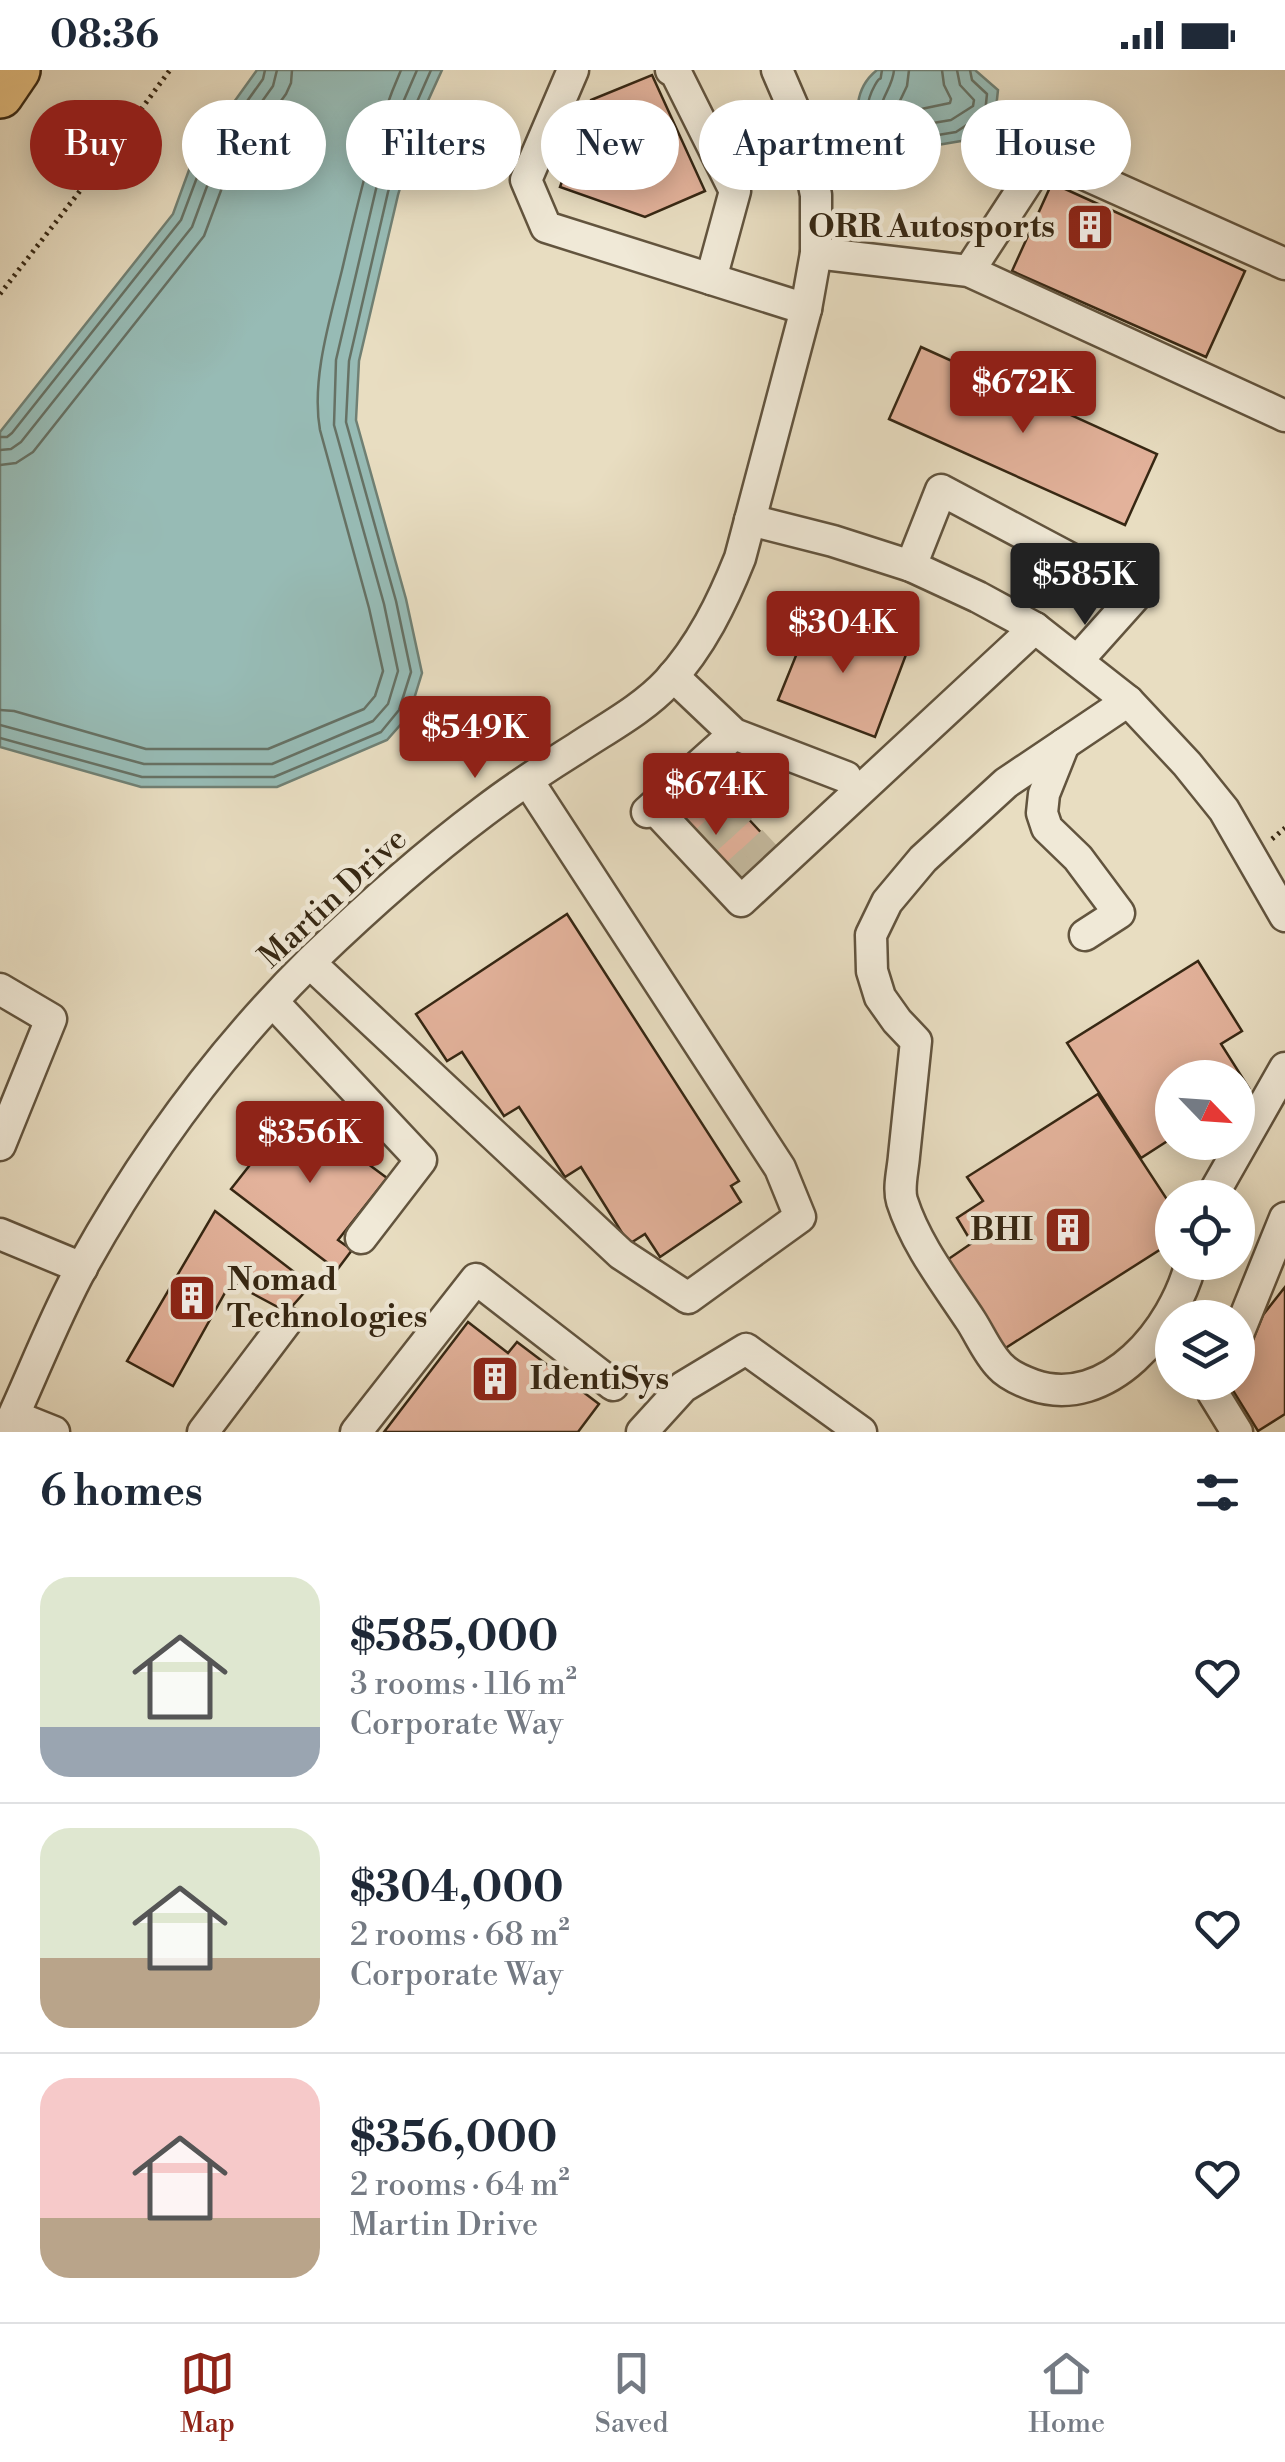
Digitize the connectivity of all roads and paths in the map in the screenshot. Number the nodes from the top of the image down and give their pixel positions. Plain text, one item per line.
1 (17, 70) edge
2 (170, 70) edge
3 (573, 70) edge
4 (671, 70) edge
5 (777, 70) edge
6 (0, 95) edge
7 (816, 253) junction
8 (1285, 264) edge
9 (970, 271) junction
10 (711, 279) junction
11 (0, 294) edge
12 (806, 309) junction
13 (1285, 416) edge
14 (750, 520) junction
15 (911, 566) junction
16 (1036, 628) junction
17 (1078, 660) junction
18 (673, 676) junction
19 (1128, 700) junction
20 (734, 734) junction
21 (1064, 744) junction
22 (846, 777) dead end
23 (528, 780) junction
24 (1285, 916) edge
25 (1085, 935) dead end
26 (310, 962) junction
27 (0, 989) edge
28 (273, 1002) junction
29 (1285, 1068) edge
30 (0, 1145) edge
31 (1221, 1180) edge
32 (1285, 1218) edge
33 (0, 1234) edge
34 (361, 1238) dead end
35 (82, 1268) junction
36 (1186, 1280) edge
37 (1252, 1300) edge
38 (286, 1322) dead end
39 (612, 1385) dead end
40 (1217, 1400) edge
41 (10, 1424) edge
42 (54, 1432) edge
43 (203, 1432) edge
44 (356, 1432) edge
45 (642, 1432) edge
46 (861, 1432) edge
47 (1237, 1432) edge

1 - 6 highway
2 - 11 path
3 - 10 street
4 - 10 street
5 - 7 street, Martin Drive
7 - 9 street
7 - 12 street, Martin Drive
8 - 9 street
9 - 13 street
10 - 12 street
12 - 14 street, Martin Drive
14 - 15 street
14 - 18 street, Martin Drive
15 - 16 street
15 - 17 street
16 - 17 street
16 - 20 street
17 - 19 street
18 - 20 street
18 - 23 street, Martin Drive
19 - 21 street
19 - 24 street
20 - 22 street
21 - 25 street
21 - 36 street
23 - 26 street, Martin Drive
23 - 26 street
26 - 28 street, Martin Drive
27 - 30 street
28 - 34 street
28 - 35 street, Martin Drive
29 - 31 street
32 - 37 street
33 - 35 street
35 - 41 street, Martin Drive
38 - 43 street
39 - 44 street
40 - 47 street
41 - 42 street
45 - 46 street

